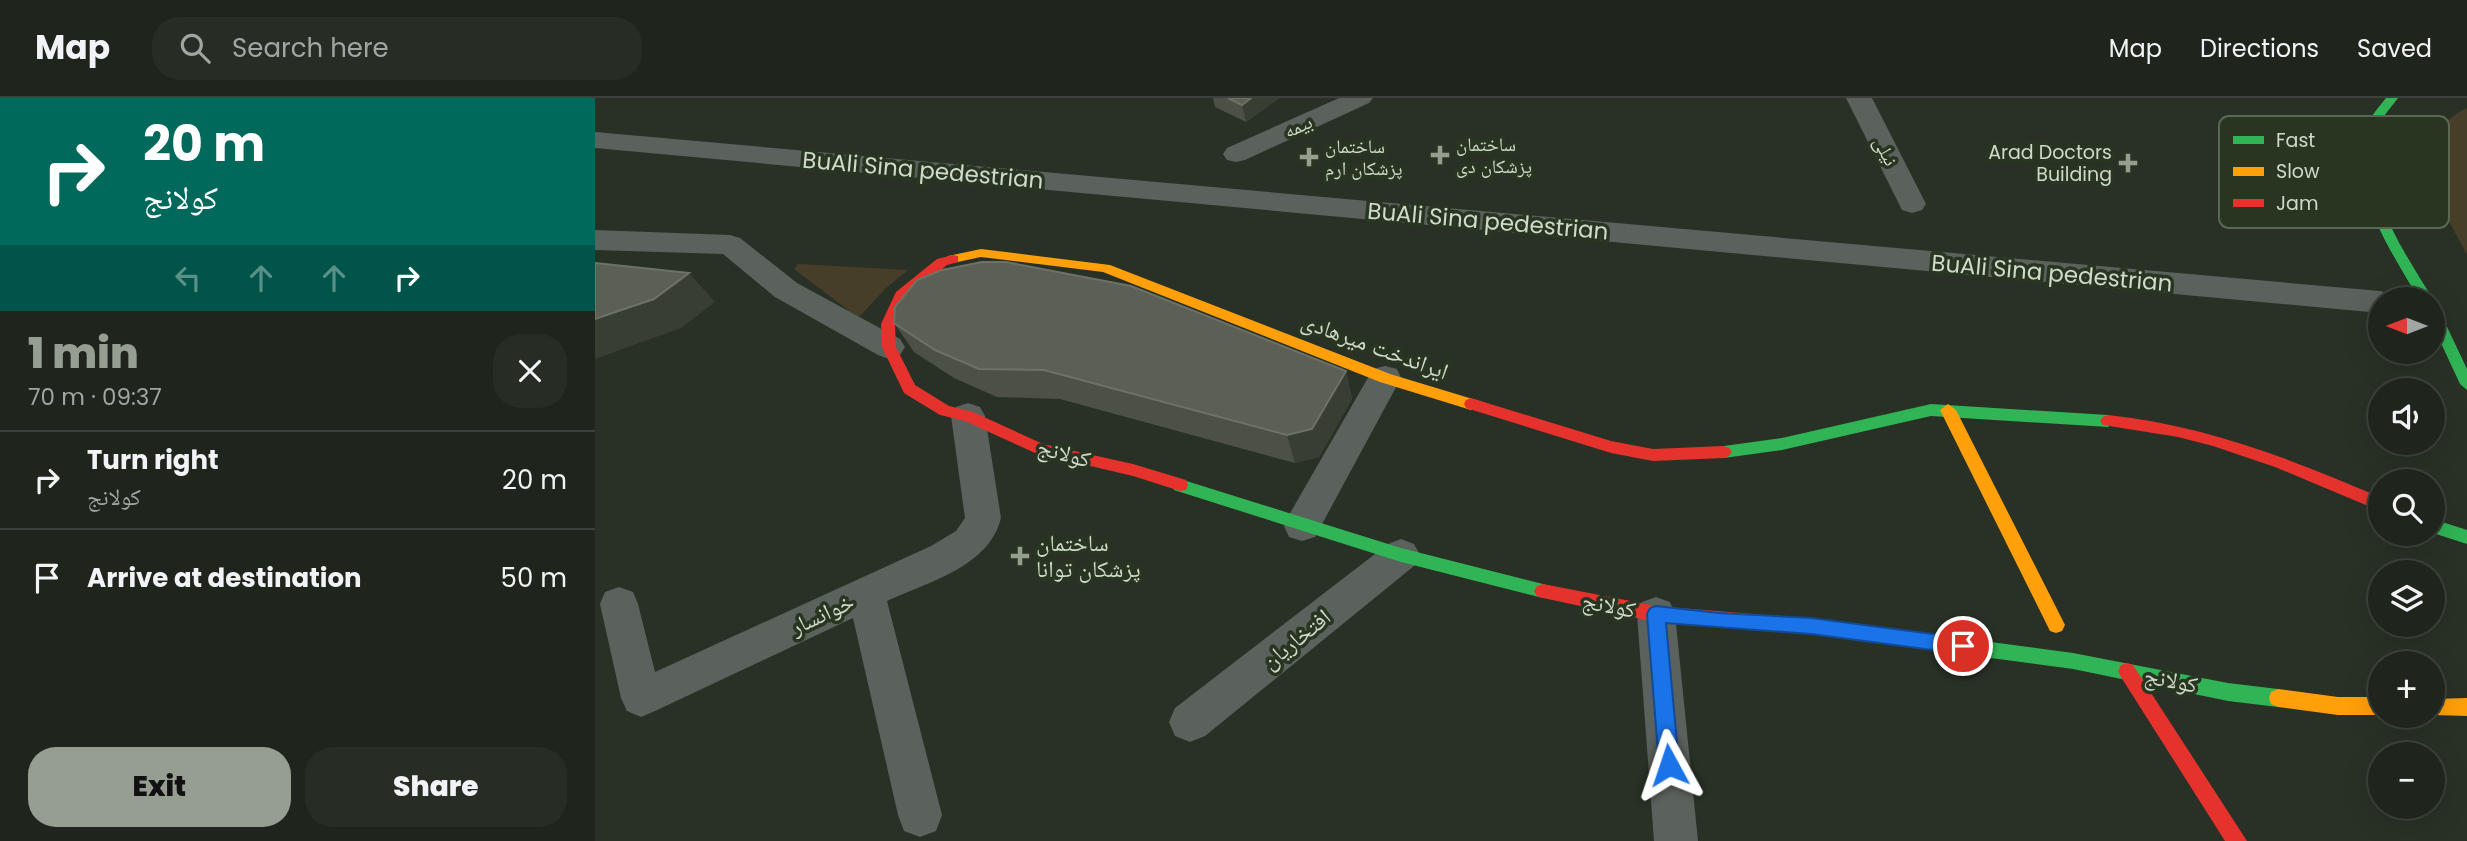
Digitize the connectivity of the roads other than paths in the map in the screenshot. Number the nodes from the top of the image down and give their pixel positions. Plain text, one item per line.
1 (1360, 98) edge
2 (1859, 98) edge
3 (2392, 98) edge
4 (2377, 116) edge
5 (595, 140) edge
6 (1236, 153) dead end
7 (1912, 204) dead end
8 (2385, 228) edge
9 (595, 240) edge
10 (2419, 287) edge
11 (2368, 301) edge
12 (2445, 337) edge
13 (889, 347) junction
14 (1385, 379) junction
15 (2467, 384) edge
16 (1948, 410) junction
17 (968, 416) junction
18 (2368, 499) edge
19 (1302, 526) junction
20 (2445, 530) edge
21 (2467, 537) edge
22 (1401, 555) junction
23 (866, 593) junction
24 (619, 604) dead end
25 (1656, 614) junction
26 (2056, 625) dead end
27 (2127, 671) junction
28 (2368, 706) edge
29 (2467, 707) edge
30 (2445, 708) edge
31 (1191, 722) dead end
32 (920, 815) dead end
33 (1676, 841) edge
34 (2237, 841) edge

1 - 6 street, بیمه
2 - 7 street, نیلی
3 - 4 street
5 - 11 street, BuAli Sina pedestrian
8 - 10 street
9 - 13 street
12 - 15 street
13 - 14 street, ایراندخت میرهادی
13 - 17 street, کولانج
14 - 16 street, ایراندخت میرهادی
14 - 19 street
16 - 18 street
16 - 26 street
17 - 19 street, کولانج
17 - 23 street, خوانسار
19 - 22 street, کولانج
20 - 21 street
22 - 25 street, کولانج
22 - 31 street, افتخاریان
23 - 24 street, خوانسار
23 - 32 street
25 - 27 street, کولانج
25 - 33 street
27 - 28 street, کولانج
27 - 34 street
29 - 30 street

